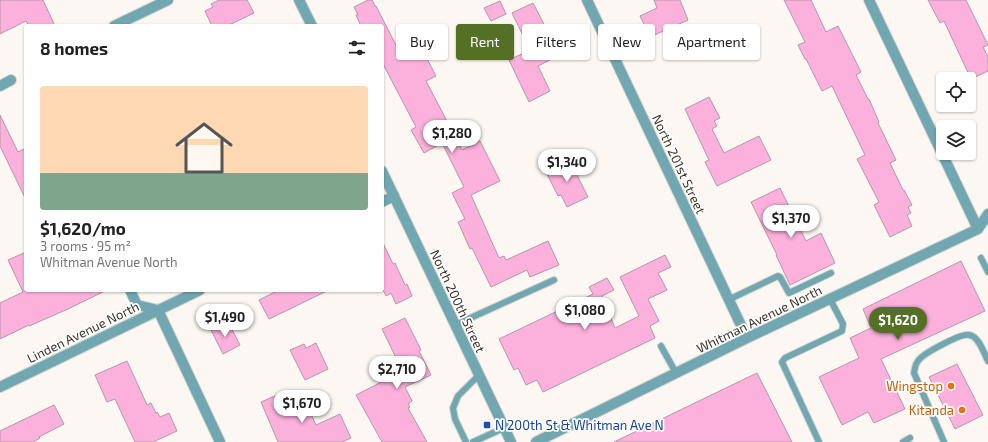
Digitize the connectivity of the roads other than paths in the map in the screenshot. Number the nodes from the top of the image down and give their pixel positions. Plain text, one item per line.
1 (168, 0) edge
2 (299, 0) edge
3 (587, 0) edge
4 (869, 0) edge
5 (118, 24) edge
6 (311, 24) edge
7 (11, 80) dead end
8 (0, 86) edge
9 (384, 175) edge
10 (394, 196) junction
11 (384, 201) edge
12 (988, 214) edge
13 (978, 229) junction
14 (981, 258) dead end
15 (988, 272) edge
16 (830, 273) dead end
17 (554, 280) dead end
18 (131, 292) edge
19 (196, 292) edge
20 (830, 299) junction
21 (728, 300) junction
22 (158, 310) junction
23 (455, 325) junction
24 (747, 338) junction
25 (661, 346) dead end
26 (988, 361) edge
27 (676, 373) junction
28 (479, 375) junction
29 (0, 387) edge
30 (504, 428) junction
31 (910, 438) dead end
32 (220, 442) edge
33 (466, 442) edge
34 (473, 442) edge
35 (511, 442) edge
36 (536, 442) edge
37 (819, 442) edge
38 (903, 442) edge
39 (944, 442) edge

1 - 5 street
2 - 6 street
3 - 21 street, North 201st Street
4 - 13 street
7 - 8 street
9 - 10 street, North 200th Street
10 - 11 street
10 - 23 street, North 200th Street
12 - 13 street
13 - 20 street, Whitman Avenue North
14 - 15 lane
16 - 21 lane
17 - 23 lane
18 - 22 street
19 - 22 street, Linden Avenue North
20 - 24 street, Whitman Avenue North
20 - 37 lane
21 - 24 street, North 201st Street
22 - 29 street, Linden Avenue North
22 - 32 street
23 - 28 street, North 200th Street
24 - 27 street, Whitman Avenue North
25 - 27 lane
26 - 39 lane
27 - 36 street, Whitman Avenue North
28 - 30 street, North 200th Street
28 - 33 lane
30 - 34 lane
30 - 35 street, North 200th Street
31 - 38 lane

